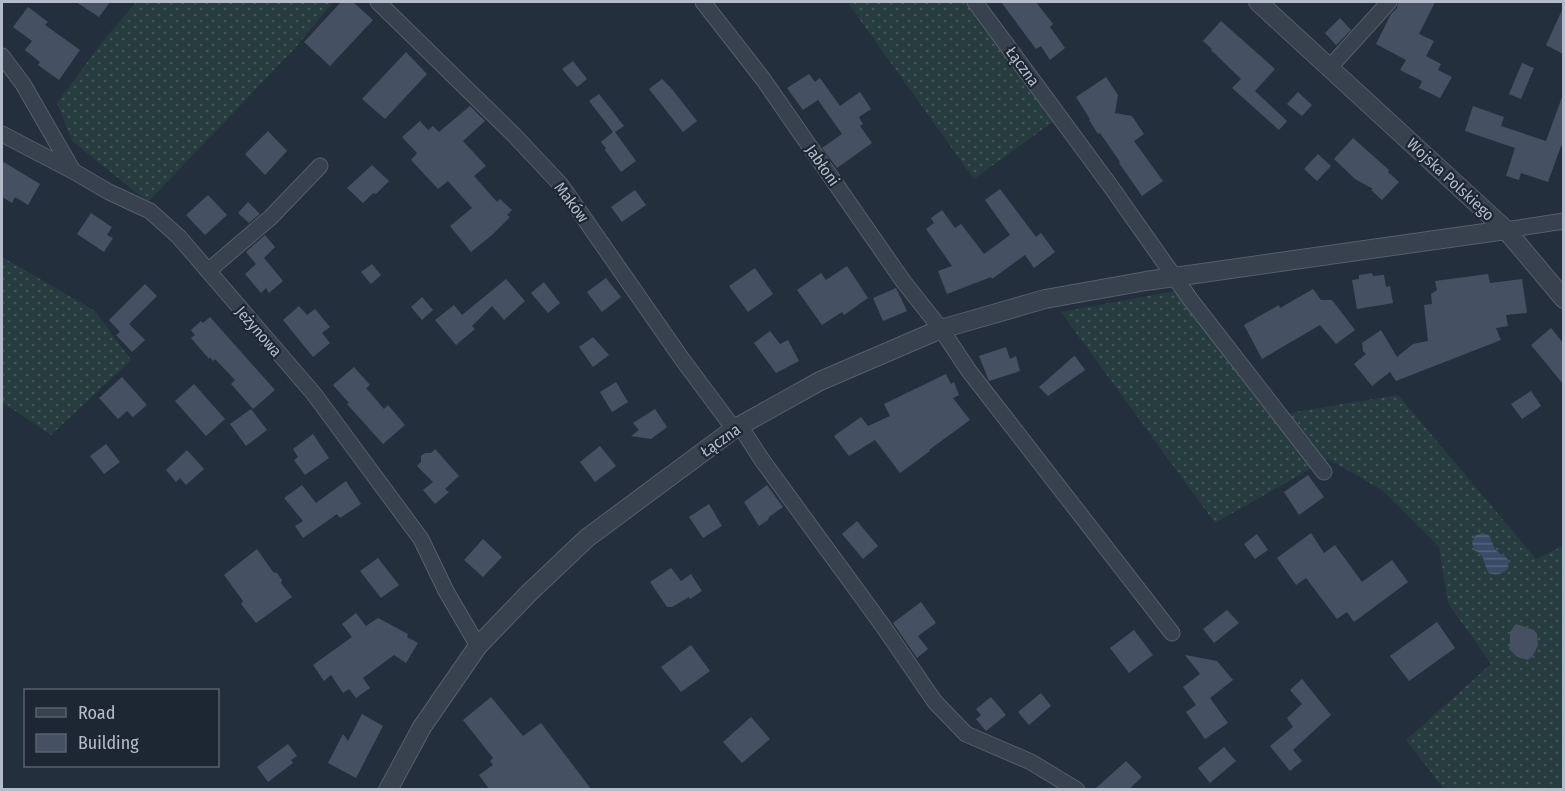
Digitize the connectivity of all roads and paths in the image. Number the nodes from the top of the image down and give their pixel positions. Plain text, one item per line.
1 (378, 2) edge
2 (703, 2) edge
3 (975, 2) edge
4 (1258, 2) edge
5 (1389, 2) edge
6 (2, 56) edge
7 (1330, 67) junction
8 (2, 134) edge
9 (320, 166) dead end
10 (73, 171) junction
11 (1563, 221) edge
12 (1506, 230) junction
13 (208, 271) junction
14 (1175, 277) junction
15 (1563, 299) edge
16 (942, 329) junction
17 (737, 427) junction
18 (1324, 472) dead end
19 (1172, 633) dead end
20 (478, 646) junction
21 (388, 789) edge
22 (1077, 789) edge

1 - 17 street, Maków
2 - 16 street, Jabłoni
3 - 14 street, Łączna
4 - 7 street, Wojska Polskiego
5 - 7 street
6 - 10 street, Jeżynowa
7 - 12 street, Wojska Polskiego
8 - 10 street
9 - 13 street
10 - 13 street, Jeżynowa
11 - 12 street
12 - 14 street, Łączna
12 - 15 street, Wojska Polskiego
13 - 20 street, Jeżynowa
14 - 16 street, Łączna
14 - 18 street, Łączna
16 - 17 street, Łączna
16 - 19 street, Jabłoni
17 - 20 street, Łączna
17 - 22 street, Maków
20 - 21 street, Łączna

